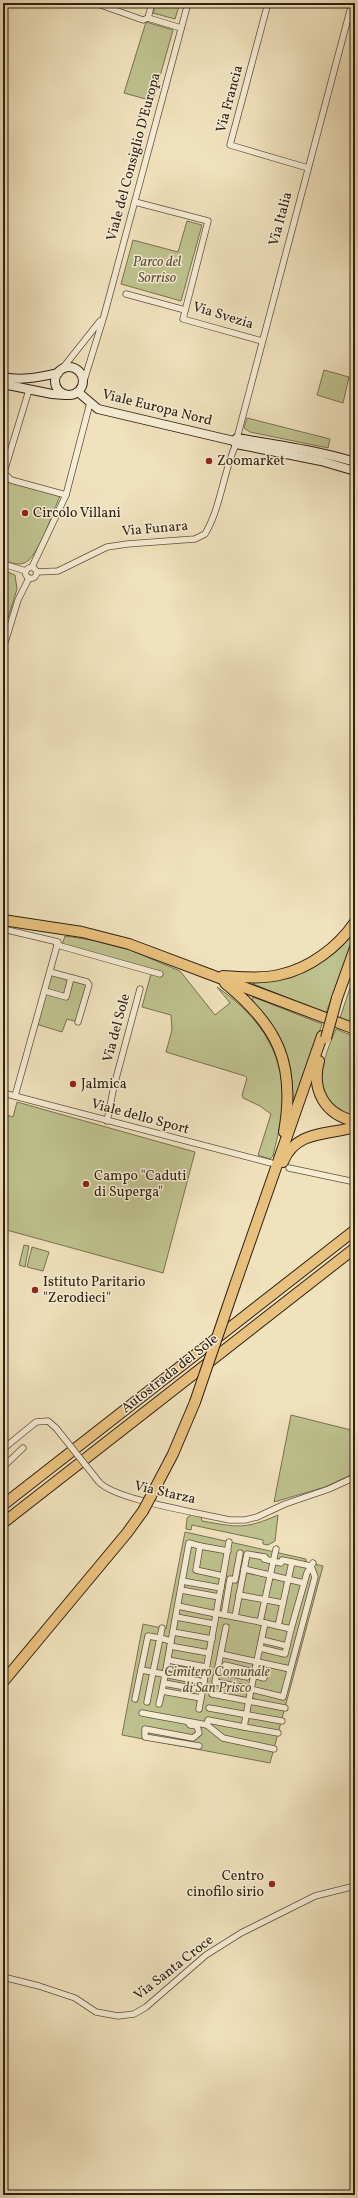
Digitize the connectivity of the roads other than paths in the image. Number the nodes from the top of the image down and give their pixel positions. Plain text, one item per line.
1 (95, 3) edge
2 (152, 3) edge
3 (188, 3) edge
4 (268, 3) edge
5 (352, 3) edge
6 (148, 18) junction
7 (181, 28) junction
8 (308, 168) junction
9 (135, 202) junction
10 (126, 294) dead end
11 (185, 310) junction
12 (104, 316) junction
13 (262, 340) junction
14 (60, 371) junction
15 (3, 377) edge
16 (3, 384) edge
17 (83, 384) junction
18 (29, 390) junction
19 (78, 392) junction
20 (69, 395) junction
21 (90, 403) junction
22 (235, 441) junction
23 (355, 462) edge
24 (355, 471) edge
25 (4, 472) edge
26 (66, 495) junction
27 (3, 564) edge
28 (32, 567) junction
29 (26, 571) junction
30 (37, 572) junction
31 (29, 578) junction
32 (3, 649) edge
33 (3, 920) edge
34 (355, 922) edge
35 (3, 929) edge
36 (57, 944) junction
37 (355, 948) edge
38 (50, 972) junction
39 (160, 974) dead end
40 (216, 975) junction
41 (71, 978) junction
42 (140, 989) dead end
43 (45, 991) junction
44 (78, 1022) dead end
45 (355, 1029) edge
46 (324, 1037) junction
47 (3, 1093) edge
48 (15, 1096) junction
49 (355, 1120) edge
50 (107, 1121) junction
51 (355, 1127) edge
52 (275, 1162) junction
53 (289, 1168) dead end
54 (355, 1182) edge
55 (259, 1221) junction
56 (355, 1230) edge
57 (355, 1248) edge
58 (3, 1448) edge
59 (23, 1448) dead end
60 (3, 1467) edge
61 (355, 1477) edge
62 (3, 1505) edge
63 (3, 1523) edge
64 (229, 1542) dead end
65 (200, 1546) junction
66 (276, 1549) dead end
67 (228, 1551) junction
68 (240, 1553) dead end
69 (273, 1561) junction
70 (292, 1562) junction
71 (312, 1565) junction
72 (185, 1568) junction
73 (244, 1569) junction
74 (196, 1570) junction
75 (270, 1575) junction
76 (223, 1576) junction
77 (288, 1579) junction
78 (182, 1582) junction
79 (304, 1583) junction
80 (220, 1588) junction
81 (181, 1590) junction
82 (239, 1594) junction
83 (219, 1597) junction
84 (265, 1600) junction
85 (283, 1603) junction
86 (178, 1606) junction
87 (220, 1614) junction
88 (235, 1617) junction
89 (176, 1618) junction
90 (263, 1622) junction
91 (214, 1624) junction
92 (278, 1626) junction
93 (162, 1628) dead end
94 (226, 1628) dead end
95 (291, 1629) junction
96 (173, 1632) junction
97 (160, 1638) junction
98 (212, 1639) junction
99 (262, 1640) junction
100 (171, 1643) junction
101 (287, 1646) junction
102 (260, 1648) junction
103 (209, 1653) junction
104 (221, 1654) junction
105 (168, 1660) junction
106 (256, 1662) junction
107 (166, 1667) junction
108 (206, 1667) junction
109 (221, 1668) junction
110 (290, 1669) junction
111 (141, 1670) junction
112 (153, 1672) junction
113 (165, 1674) junction
114 (205, 1675) junction
115 (251, 1675) junction
116 (264, 1678) dead end
117 (3, 1682) edge
118 (204, 1682) junction
119 (164, 1683) junction
120 (251, 1689) junction
121 (202, 1690) junction
122 (162, 1691) junction
123 (212, 1694) dead end
124 (201, 1698) junction
125 (136, 1699) dead end
126 (249, 1701) junction
127 (147, 1702) dead end
128 (159, 1704) dead end
129 (209, 1708) dead end
130 (285, 1708) dead end
131 (199, 1709) dead end
132 (142, 1713) dead end
133 (246, 1714) junction
134 (282, 1720) dead end
135 (188, 1722) junction
136 (207, 1725) junction
137 (244, 1727) junction
138 (278, 1733) dead end
139 (200, 1746) dead end
140 (274, 1749) dead end
141 (355, 1886) edge
142 (3, 1977) edge

1 - 6 street
2 - 6 street
3 - 7 street, Viale del Consiglio D'Europa
4 - 8 street, Via Francia
5 - 8 street, Via Italia
6 - 7 street
7 - 9 street, Viale del Consiglio D'Europa
8 - 13 street, Via Italia
9 - 11 street
9 - 12 street, Viale del Consiglio D'Europa
10 - 11 street
11 - 13 street, Via Svezia
12 - 14 street, Viale del Consiglio D'Europa
12 - 17 street, Viale del Consiglio D'Europa
13 - 22 street, Via Italia
14 - 15 street
14 - 17 street
14 - 20 street
16 - 18 street
17 - 19 street
18 - 20 street
18 - 25 street
19 - 20 street
19 - 21 street, Viale Europa Nord
21 - 22 street, Viale Europa Nord
21 - 26 street
22 - 23 street
22 - 24 street
22 - 30 street, Via Funara
25 - 26 street
26 - 28 street
27 - 29 street
28 - 29 street
28 - 30 street
29 - 31 street
30 - 31 street
31 - 32 street
33 - 40 highway
34 - 40 highway
35 - 36 street
36 - 38 street
36 - 39 street
37 - 46 highway, bridge
38 - 41 street
38 - 43 street
40 - 45 highway
40 - 52 highway
41 - 43 street
41 - 44 street
42 - 50 street, Via del Sole
43 - 48 street
46 - 49 highway
46 - 52 highway
47 - 48 street, Viale dello Sport
48 - 50 street, Viale dello Sport
50 - 52 street, Viale dello Sport
51 - 55 highway
52 - 55 highway
53 - 54 street
55 - 117 highway, bridge
56 - 62 highway, Autostrada del Sole
57 - 63 highway, Autostrada del Sole
58 - 61 street, Via Starza, bridge
59 - 60 street
64 - 67 street
65 - 67 street
65 - 72 street
65 - 74 street
66 - 69 street
67 - 76 street
68 - 87 street
69 - 70 street
69 - 73 street
69 - 75 street
70 - 71 street
70 - 77 street
71 - 79 street
71 - 110 street
72 - 74 street
72 - 78 street
73 - 75 street
73 - 82 street
74 - 76 street
75 - 77 street
75 - 84 street
76 - 80 street
77 - 79 street
77 - 85 street
78 - 80 street
78 - 81 street
79 - 95 street
80 - 83 street
81 - 83 street
81 - 86 street
82 - 84 street
82 - 88 street
83 - 87 street
84 - 85 street
84 - 90 street
85 - 92 street
86 - 87 street
86 - 89 street
87 - 88 street
87 - 91 street
88 - 90 street
89 - 91 street
89 - 96 street
90 - 92 street
90 - 99 street
91 - 98 street
92 - 95 street
93 - 97 street
94 - 104 street
95 - 101 street
96 - 98 street
96 - 100 street
97 - 100 street
97 - 111 street
97 - 112 street
98 - 103 street
99 - 101 street
99 - 102 street
100 - 103 street
100 - 105 street
101 - 102 street
102 - 106 street
103 - 108 street
104 - 106 street
104 - 109 street
105 - 107 street
105 - 108 street
106 - 110 street
106 - 115 street
107 - 113 street
107 - 114 street
108 - 114 street
109 - 115 street
109 - 120 street
110 - 120 street
111 - 112 street
111 - 125 street
112 - 113 street
112 - 127 street
113 - 118 street
113 - 119 street
114 - 118 street
115 - 116 street
115 - 120 street
118 - 121 street
119 - 121 street
119 - 122 street
120 - 126 street
121 - 124 street
122 - 124 street
122 - 128 street
123 - 126 street
124 - 131 street
126 - 130 street
126 - 133 street
129 - 133 street
132 - 135 street
133 - 134 street
133 - 137 street
135 - 136 street
135 - 139 street
136 - 137 street
136 - 140 street
137 - 138 street
141 - 142 street, Via Santa Croce

